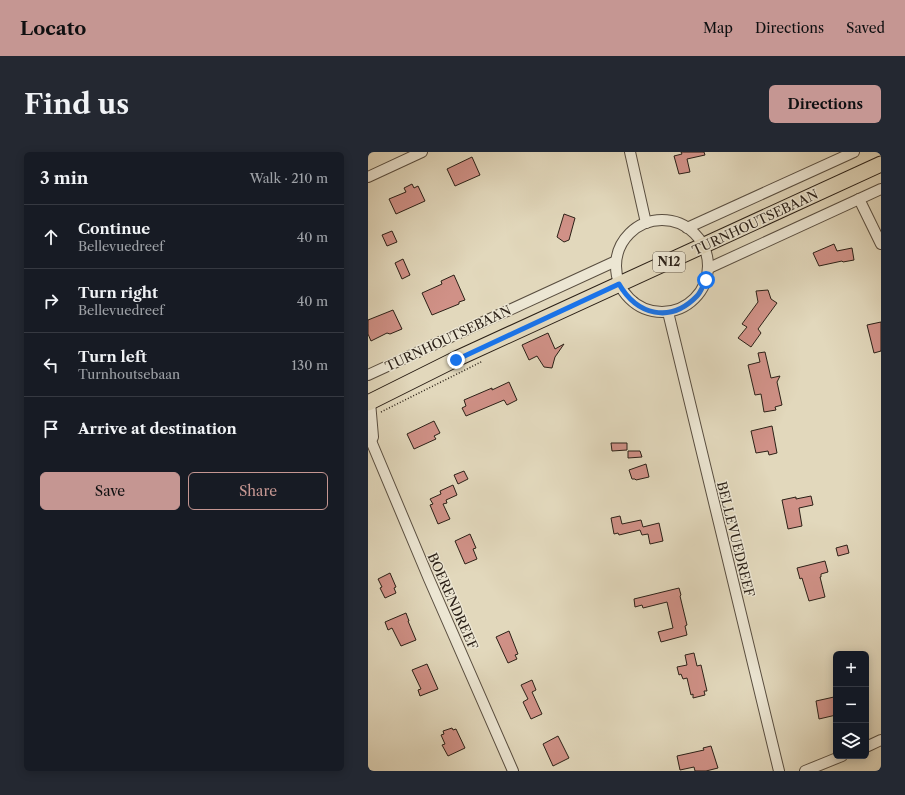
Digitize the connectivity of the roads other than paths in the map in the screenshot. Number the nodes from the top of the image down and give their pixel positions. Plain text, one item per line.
1 (422, 152) edge
2 (630, 152) edge
3 (854, 152) edge
4 (881, 164) edge
5 (368, 177) edge
6 (881, 189) edge
7 (859, 199) junction
8 (646, 223) junction
9 (687, 228) junction
10 (881, 244) edge
11 (703, 246) junction
12 (616, 261) junction
13 (709, 268) junction
14 (619, 284) junction
15 (668, 312) junction
16 (368, 375) edge
17 (369, 402) edge
18 (369, 440) edge
19 (881, 740) edge
20 (869, 745) edge
21 (834, 759) edge
22 (513, 771) edge
23 (779, 771) edge
24 (804, 771) edge

1 - 5 street
2 - 8 street
3 - 9 street, TURNHOUTSEBAAN
4 - 11 main road, TURNHOUTSEBAAN / N12
6 - 7 street, TURNHOUTSEBAAN
7 - 10 street
7 - 13 street, TURNHOUTSEBAAN
8 - 9 street
8 - 12 street
9 - 11 street
11 - 13 street
11 - 14 main road, TURNHOUTSEBAAN / N12
12 - 14 street
12 - 16 street, TURNHOUTSEBAAN
13 - 15 street
14 - 15 street
14 - 17 main road, TURNHOUTSEBAAN / N12
15 - 23 street, BELLEVUEDREEF
17 - 18 street, BOERENDREEF
18 - 22 street, BOERENDREEF
19 - 20 street
21 - 24 street

